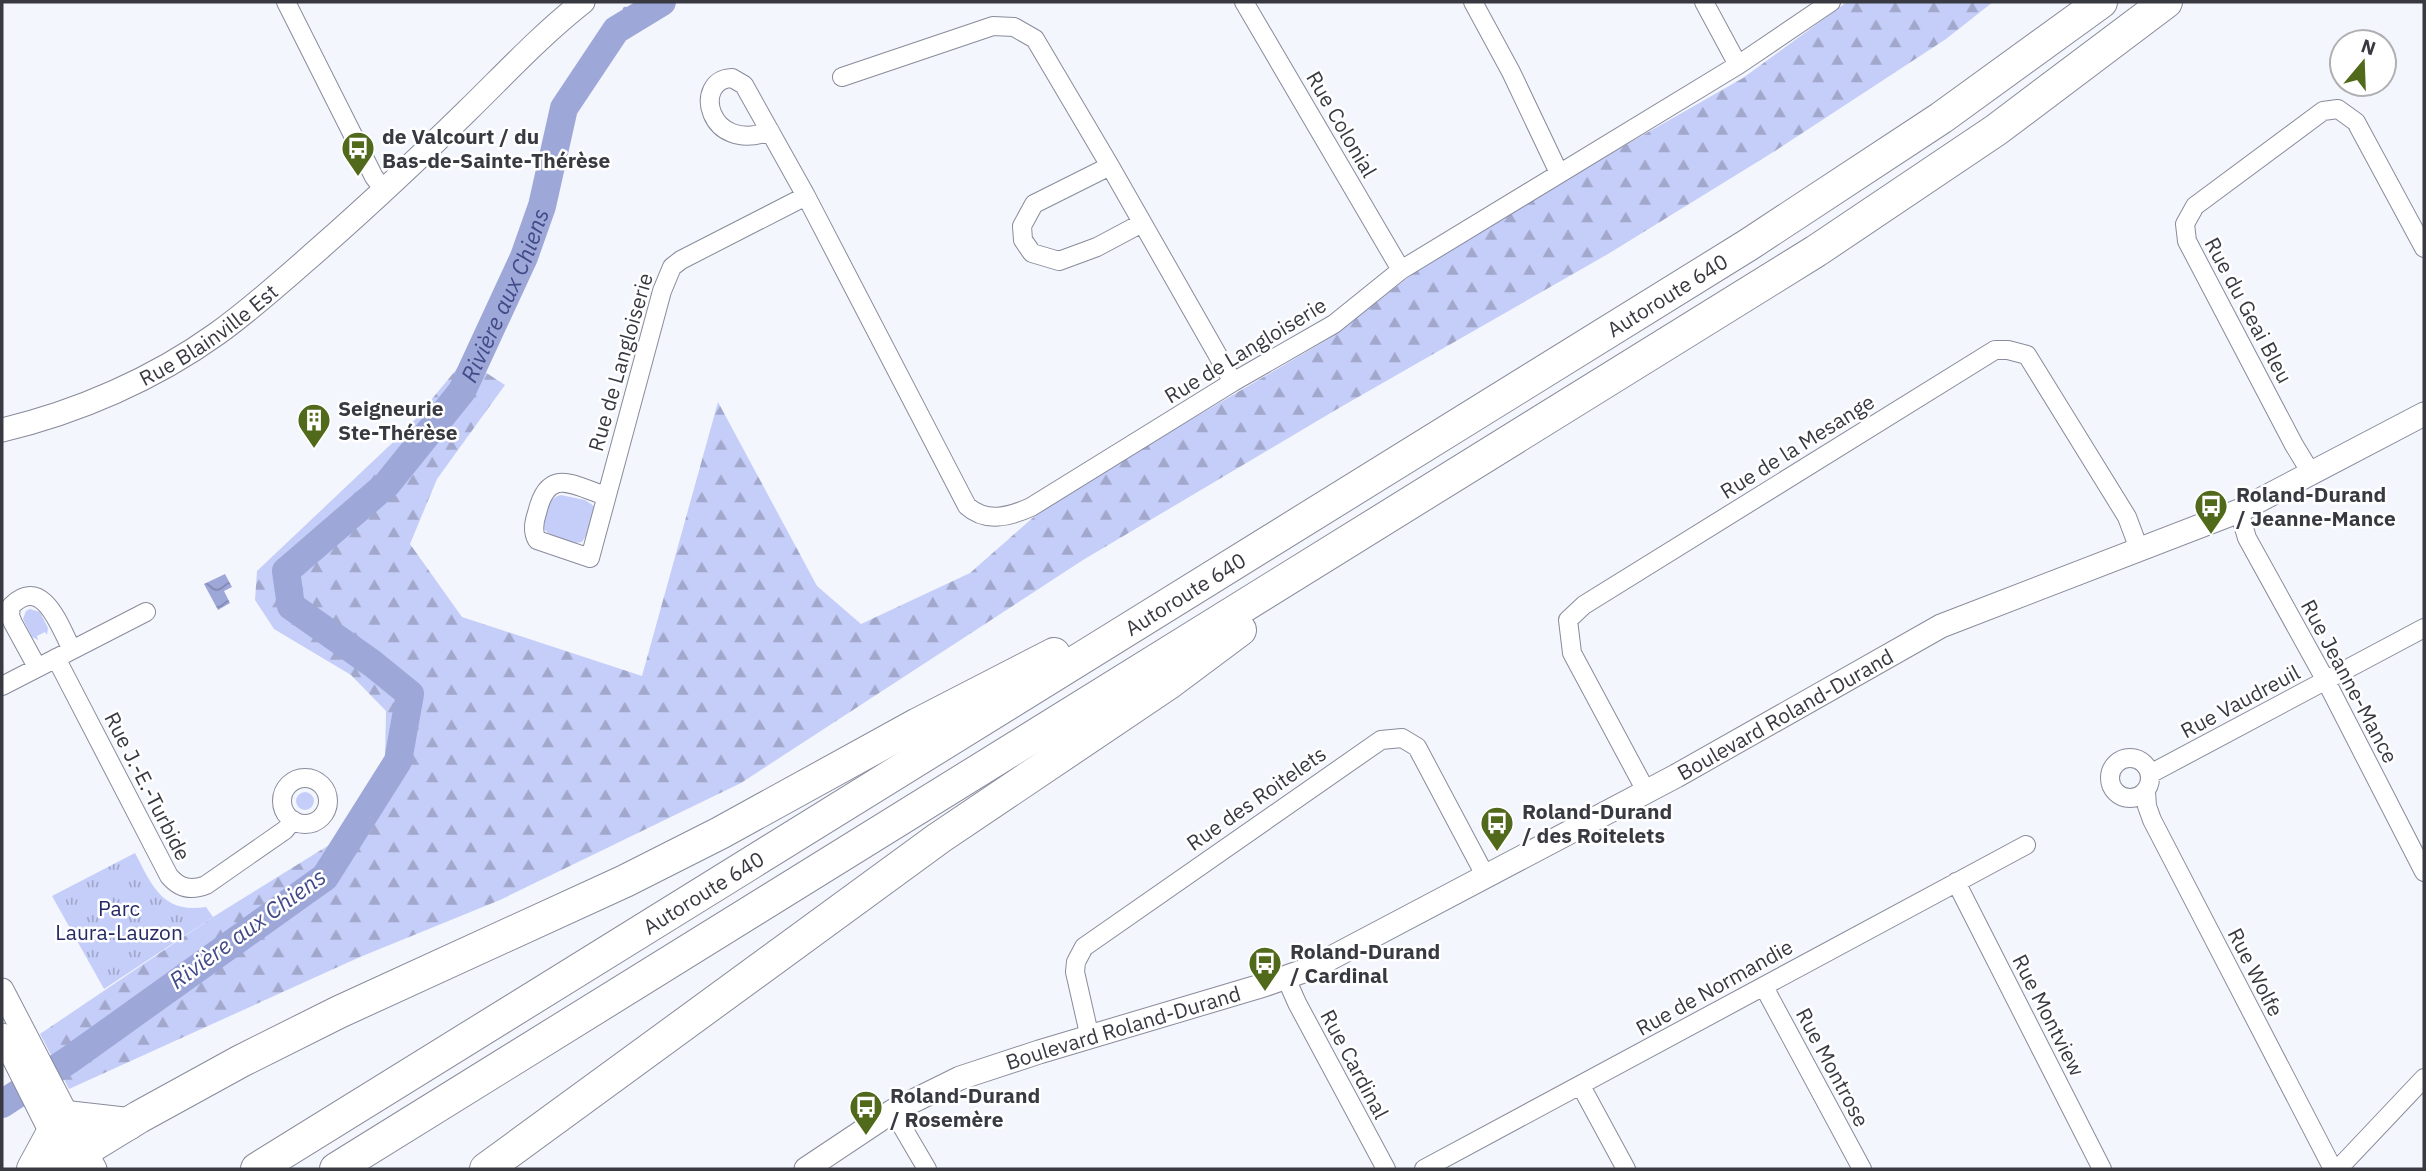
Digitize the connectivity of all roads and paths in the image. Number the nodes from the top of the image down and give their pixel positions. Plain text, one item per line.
1 (286, 2) edge
2 (583, 2) edge
3 (1244, 2) edge
4 (1473, 2) edge
5 (1704, 2) edge
6 (1831, 2) edge
7 (2101, 2) edge
8 (2166, 2) edge
9 (1738, 65) junction
10 (842, 77) dead end
11 (769, 131) dead end
12 (1110, 166) junction
13 (1559, 173) junction
14 (385, 191) junction
15 (806, 196) junction
16 (1142, 223) junction
17 (2424, 248) edge
18 (1401, 270) junction
19 (1233, 382) junction
20 (2424, 414) edge
21 (2, 430) edge
22 (2311, 473) junction
23 (1451, 477) junction
24 (606, 496) junction
25 (2239, 511) junction
26 (1272, 541) junction
27 (2139, 550) junction
28 (146, 612) dead end
29 (2424, 628) edge
30 (64, 654) junction
31 (37, 667) junction
32 (2326, 681) junction
33 (2, 686) edge
34 (2150, 774) junction
35 (1646, 792) junction
36 (2146, 792) junction
37 (293, 820) dead end
38 (2026, 845) dead end
39 (2424, 872) edge
40 (1486, 877) junction
41 (1956, 882) junction
42 (1286, 978) junction
43 (1764, 987) junction
44 (2, 990) edge
45 (2, 1035) edge
46 (1090, 1038) junction
47 (26, 1060) junction
48 (2424, 1078) edge
49 (1581, 1086) junction
50 (893, 1111) junction
51 (53, 1112) junction
52 (128, 1124) junction
53 (74, 1164) edge
54 (33, 1169) edge
55 (257, 1169) edge
56 (336, 1169) edge
57 (486, 1169) edge
58 (806, 1169) edge
59 (927, 1169) edge
60 (1386, 1169) edge
61 (1424, 1169) edge
62 (1626, 1169) edge
63 (1862, 1169) edge
64 (2102, 1169) edge
65 (2335, 1169) edge

1 - 14 street
2 - 14 street, Rue Blainville Est
3 - 18 street, Rue Colonial
4 - 13 street
5 - 9 street
6 - 9 street, Rue de Langloiserie
7 - 26 highway, Autoroute 640
8 - 23 highway, Autoroute 640
9 - 13 street, Rue de Langloiserie
10 - 12 street
11 - 15 street, Rue de Langloiserie
12 - 16 street
12 - 16 street
13 - 18 street, Rue de Langloiserie
14 - 21 street, Rue Blainville Est
15 - 19 street, Rue de Langloiserie
15 - 24 street, Rue de Langloiserie
16 - 19 street
17 - 22 street, Rue du Geai Bleu
18 - 19 street, Rue de Langloiserie
20 - 22 street, Boulevard Roland-Durand
22 - 25 street, Boulevard Roland-Durand
23 - 56 highway, Autoroute 640
23 - 57 highway
24 - 24 street, Rue de Langloiserie
25 - 27 street, Boulevard Roland-Durand
25 - 32 street, Rue Jeanne-Mance
26 - 52 highway
26 - 55 highway, Autoroute 640
27 - 35 street, Boulevard Roland-Durand
27 - 35 street, Rue de la Mesange
28 - 30 street
29 - 32 street, Rue Vaudreuil
30 - 31 street
30 - 31 street
30 - 37 street, Rue J.-E.-Turbide
31 - 33 street
32 - 34 street, Rue Vaudreuil
32 - 39 street, Rue Jeanne-Mance
34 - 36 street, Rue Wolfe
34 - 36 street
35 - 40 street, Boulevard Roland-Durand
36 - 65 street, Rue Wolfe
38 - 41 street, Rue de Normandie
40 - 42 street, Boulevard Roland-Durand
40 - 46 street, Rue des Roitelets
41 - 43 street, Rue de Normandie
41 - 64 street, Rue Montview
42 - 46 street, Boulevard Roland-Durand
42 - 60 street, Rue Cardinal
43 - 49 street, Rue de Normandie
43 - 63 street, Rue Montrose
44 - 47 street
45 - 47 street
46 - 50 street, Boulevard Roland-Durand
47 - 51 street
48 - 65 street
49 - 61 street, Rue de Normandie
49 - 62 street
50 - 58 street, Boulevard Roland-Durand
50 - 59 street
51 - 52 highway
51 - 53 street
51 - 54 highway
52 - 53 highway

